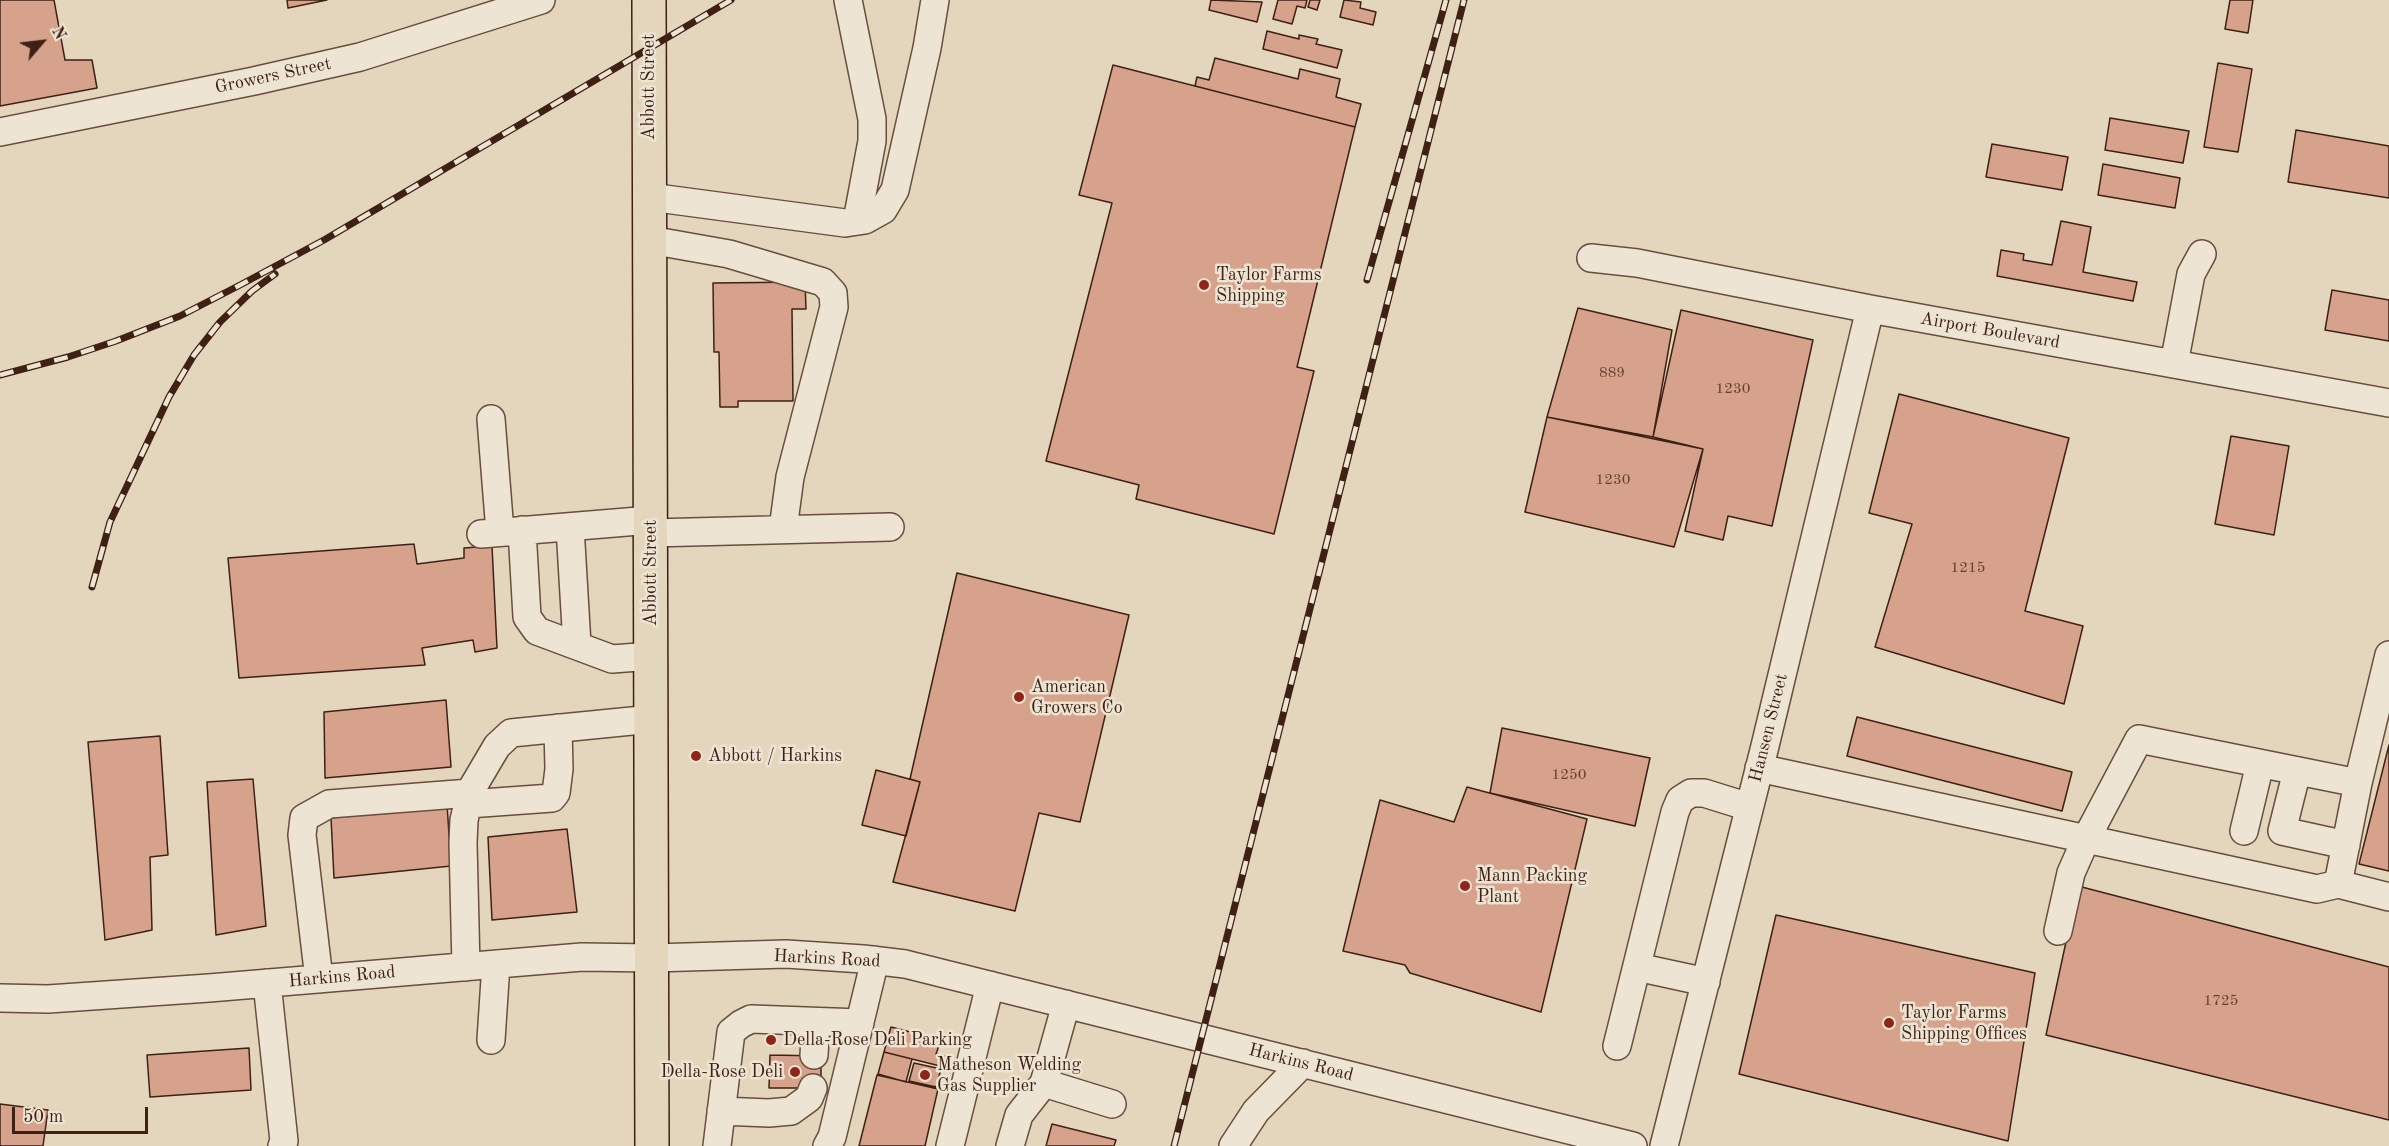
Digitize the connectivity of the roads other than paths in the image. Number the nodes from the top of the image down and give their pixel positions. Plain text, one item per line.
1 (542, 0) edge
2 (649, 0) edge
3 (848, 0) edge
4 (935, 0) edge
5 (502, 6) edge
6 (0, 132) edge
7 (650, 196) junction
8 (856, 221) junction
9 (650, 240) junction
10 (2202, 254) dead end
11 (1591, 258) dead end
12 (1870, 309) junction
13 (2174, 364) junction
14 (2389, 403) edge
15 (491, 419) dead end
16 (570, 526) junction
17 (651, 526) junction
18 (890, 527) dead end
19 (783, 529) junction
20 (501, 532) junction
21 (577, 645) junction
22 (2389, 655) edge
23 (652, 656) junction
24 (652, 719) junction
25 (558, 728) junction
26 (2260, 764) junction
27 (1759, 768) junction
28 (2297, 771) junction
29 (2358, 783) junction
30 (469, 798) junction
31 (1749, 807) junction
32 (2244, 831) dead end
33 (2086, 839) junction
34 (2346, 845) junction
35 (2338, 884) junction
36 (2389, 897) edge
37 (2058, 931) dead end
38 (653, 958) junction
39 (875, 960) junction
40 (496, 964) junction
41 (466, 967) junction
42 (1637, 967) junction
43 (318, 979) junction
44 (1706, 982) junction
45 (267, 983) junction
46 (990, 985) junction
47 (0, 998) edge
48 (1066, 1004) junction
49 (816, 1022) junction
50 (860, 1023) junction
51 (491, 1040) dead end
52 (1617, 1047) dead end
53 (814, 1056) dead end
54 (1303, 1063) junction
55 (1044, 1083) junction
56 (813, 1088) dead end
57 (1112, 1104) dead end
58 (721, 1111) junction
59 (1671, 1145) edge
60 (282, 1146) edge
61 (652, 1146) edge
62 (717, 1146) edge
63 (827, 1146) edge
64 (950, 1146) edge
65 (1010, 1146) edge
66 (1233, 1146) edge
67 (1634, 1146) edge

1 - 5 street, Growers Street
2 - 7 main road, Abbott Street
3 - 8 street
4 - 8 street
5 - 6 street, Growers Street
7 - 8 street
7 - 9 main road, Abbott Street
9 - 17 main road, Abbott Street
9 - 19 street
10 - 13 street
11 - 12 street, Airport Boulevard
12 - 13 street, Airport Boulevard
12 - 27 street, Hansen Street
13 - 14 street, Airport Boulevard
15 - 20 street
16 - 17 street
16 - 20 street
16 - 21 street
17 - 19 street
17 - 23 main road, Abbott Street
18 - 19 street
20 - 21 street
21 - 23 street
22 - 29 street
23 - 24 main road, Abbott Street
24 - 25 street
24 - 38 main road, Abbott Street
25 - 30 street
25 - 30 street
26 - 28 street
26 - 32 street
26 - 33 street
27 - 31 street, Hansen Street
27 - 33 street
28 - 29 street
28 - 34 street
29 - 34 street
30 - 41 street
30 - 43 street
31 - 42 street
31 - 44 street, Hansen Street
33 - 35 street
33 - 37 street
34 - 35 street
35 - 36 street
38 - 39 street, Harkins Road
38 - 40 street, Harkins Road
38 - 61 main road, Abbott Street
39 - 46 street, Harkins Road
39 - 50 street
40 - 41 street, Harkins Road
40 - 51 street
41 - 43 street, Harkins Road
42 - 44 street
42 - 52 street
43 - 45 street, Harkins Road
44 - 59 street, Hansen Street
45 - 47 street, Harkins Road
45 - 60 street
46 - 48 street, Harkins Road
46 - 64 street
48 - 54 street, Harkins Road
48 - 55 street
49 - 50 street
49 - 53 street
49 - 58 street
50 - 63 street
54 - 66 street
54 - 67 street, Harkins Road
55 - 57 street
55 - 65 street
56 - 58 street
58 - 62 street

